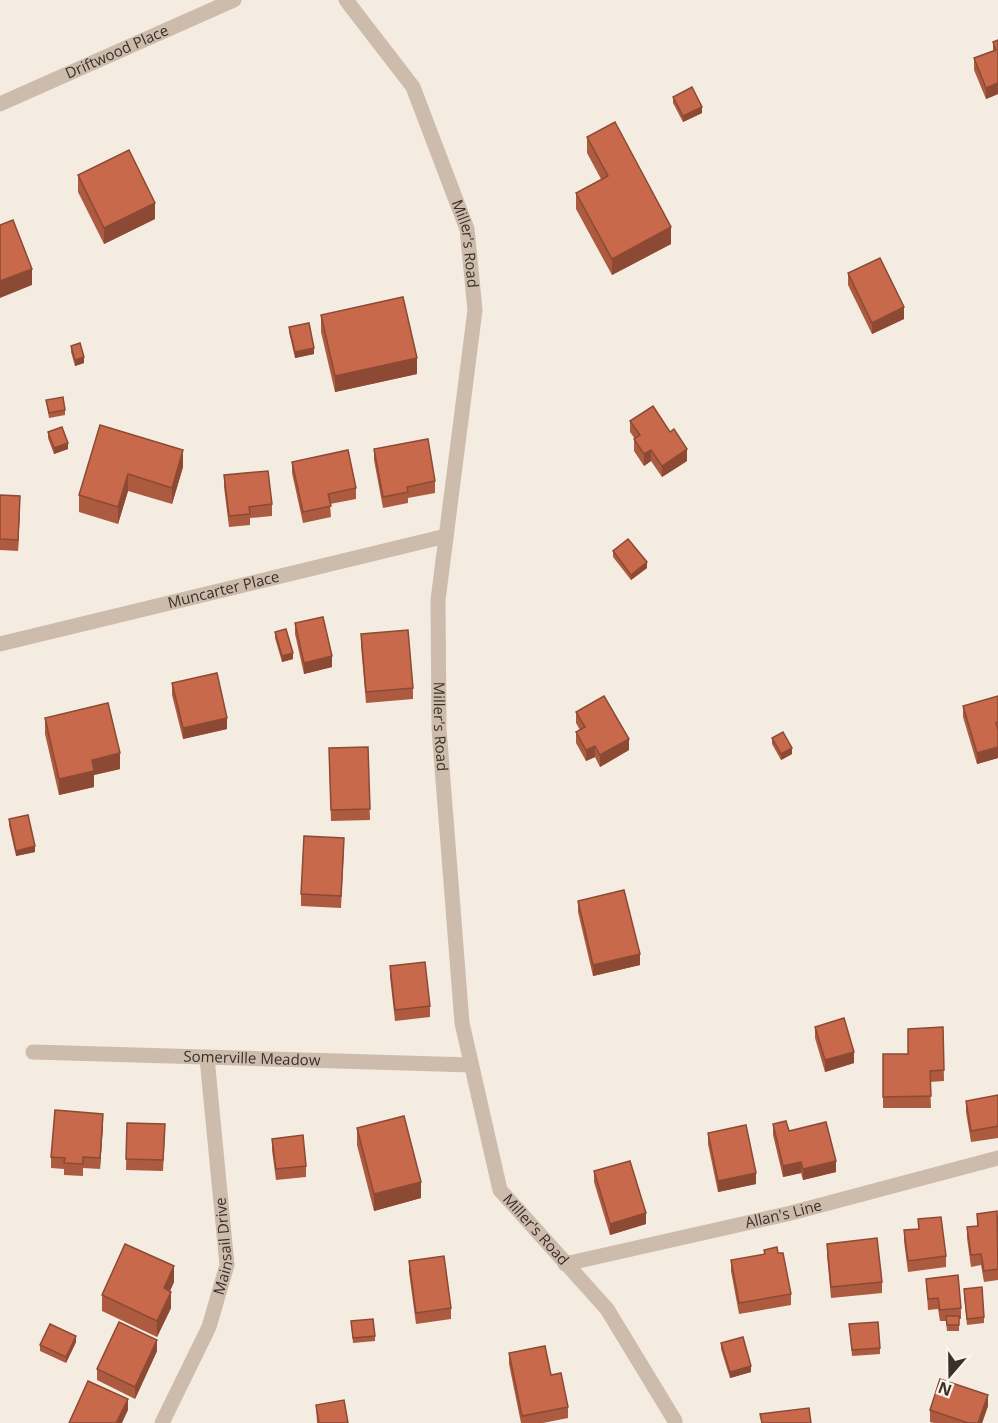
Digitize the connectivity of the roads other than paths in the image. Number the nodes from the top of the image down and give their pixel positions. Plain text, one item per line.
1 (234, 0) edge
2 (346, 0) edge
3 (0, 104) edge
4 (446, 536) junction
5 (0, 644) edge
6 (33, 1052) dead end
7 (207, 1058) junction
8 (471, 1065) junction
9 (998, 1158) edge
10 (565, 1264) junction
11 (162, 1423) edge
12 (675, 1423) edge

1 - 3 street, Driftwood Place
2 - 4 street, Miller's Road
4 - 5 street, Muncarter Place
4 - 8 street, Miller's Road
6 - 7 street, Somerville Meadow
7 - 8 street, Somerville Meadow
7 - 11 street, Mainsail Drive
8 - 10 street, Miller's Road
9 - 10 street, Allan's Line
10 - 12 street, Miller's Road

